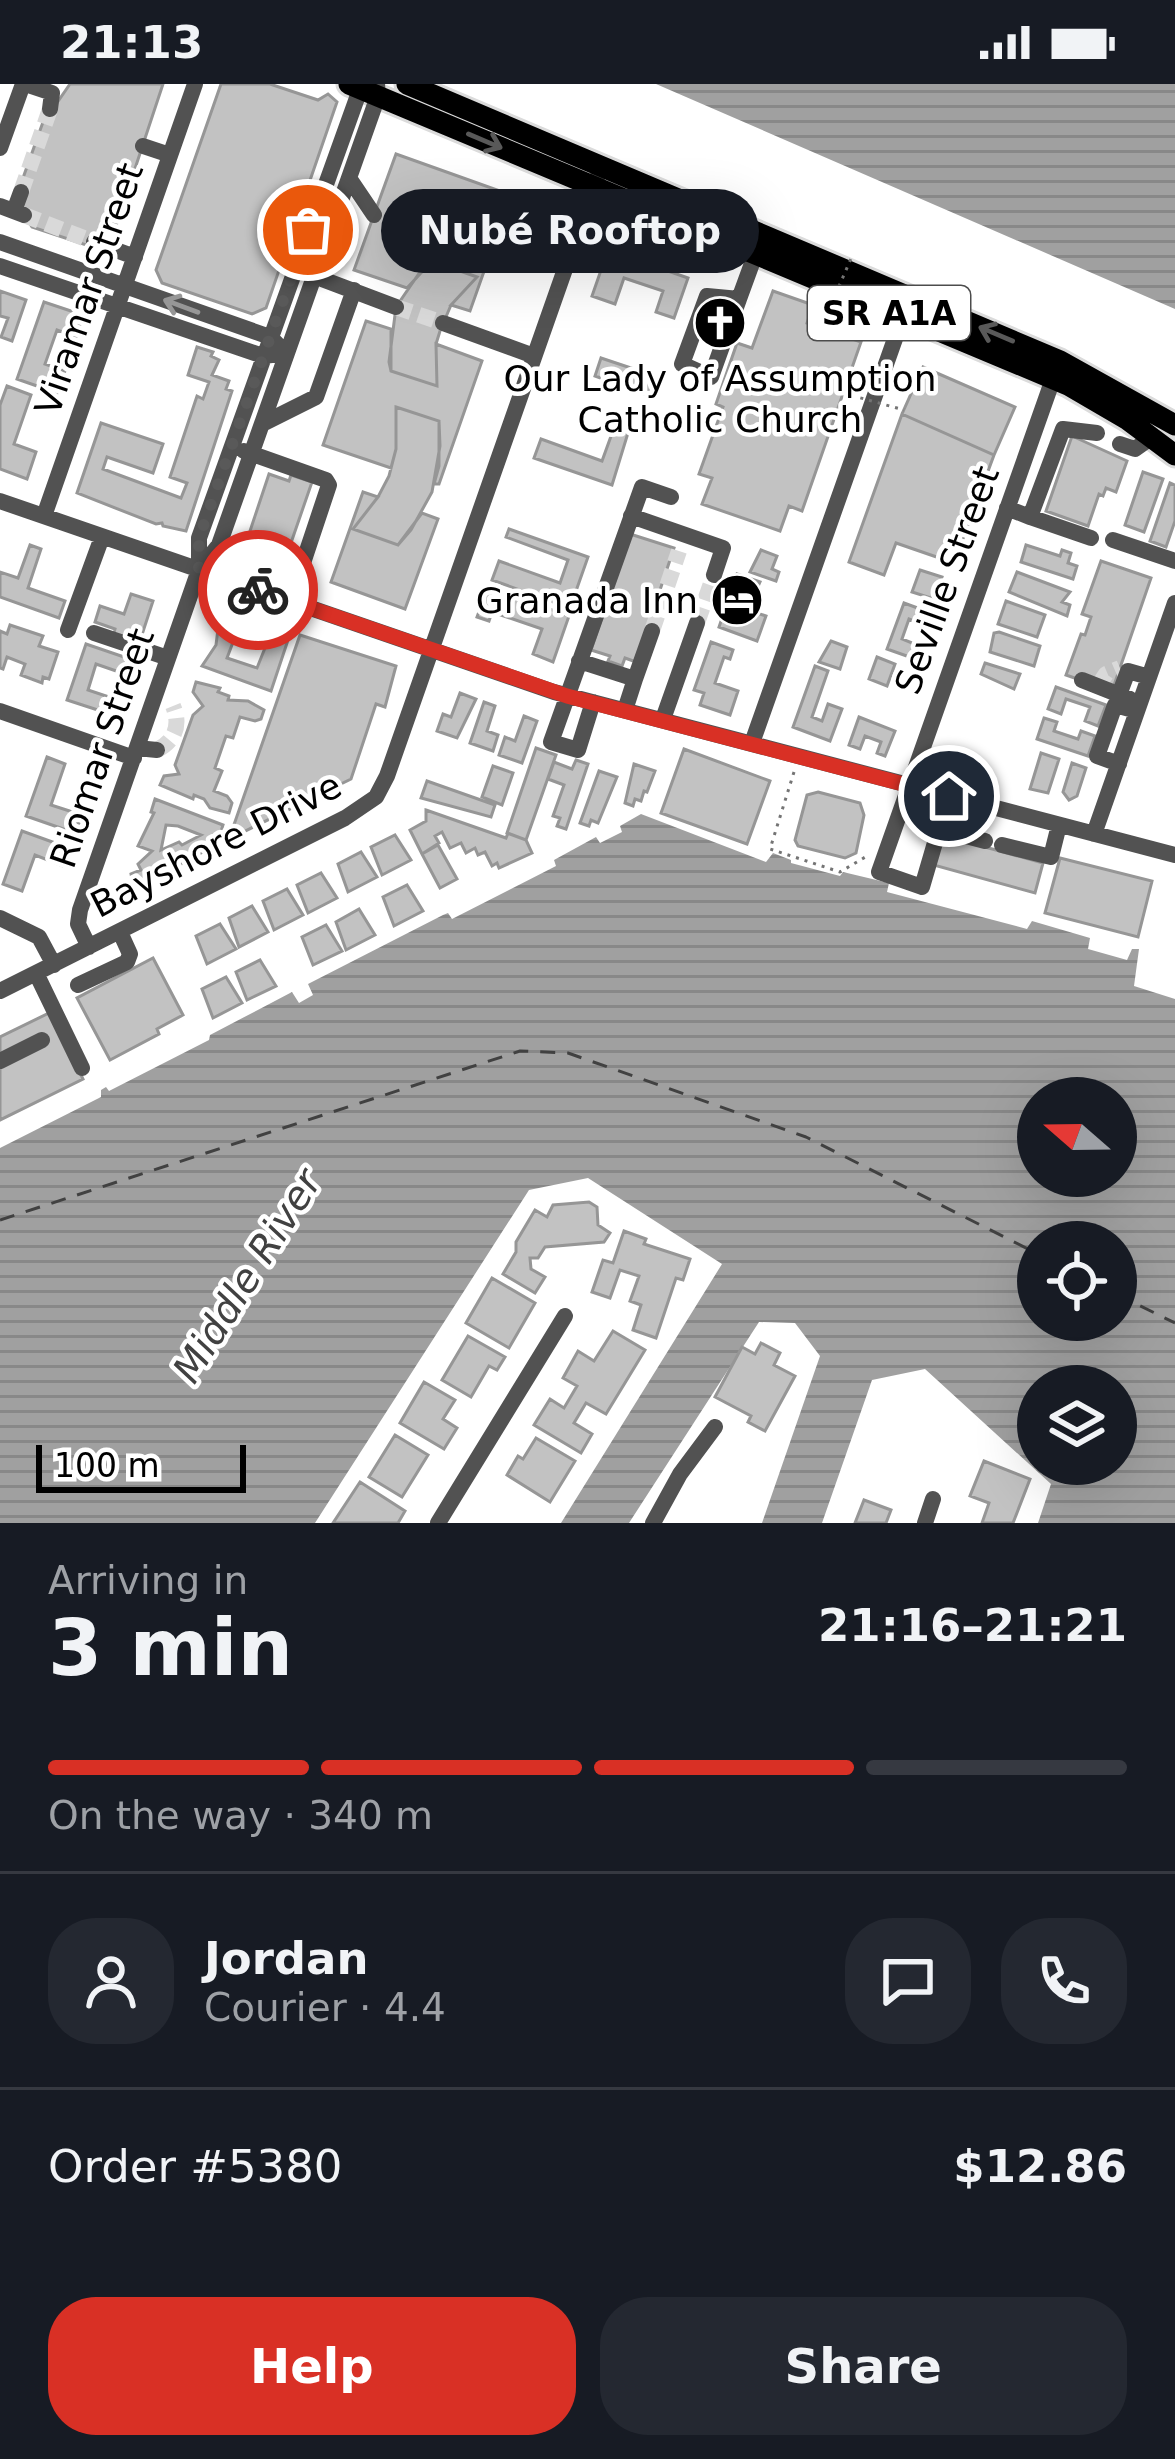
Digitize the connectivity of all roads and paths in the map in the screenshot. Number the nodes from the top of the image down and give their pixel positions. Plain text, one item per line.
1 (24, 84) edge
2 (195, 84) edge
3 (406, 84) edge
4 (365, 87) edge
5 (50, 109) dead end
6 (142, 146) dead end
7 (0, 148) edge
8 (170, 155) junction
9 (598, 177) junction
10 (349, 178) junction
11 (20, 193) tunnel mouth
12 (12, 211) edge
13 (374, 214) dead end
14 (582, 219) junction
15 (703, 233) junction
16 (0, 242) edge
17 (94, 242) tunnel mouth
18 (758, 246) junction
19 (853, 254) dead end
20 (135, 256) junction
21 (0, 266) edge
22 (314, 276) junction
23 (125, 285) junction
24 (354, 290) junction
25 (739, 299) junction
26 (118, 306) junction
27 (396, 307) tunnel mouth
28 (902, 319) junction
29 (443, 323) tunnel mouth
30 (821, 328) dead end
31 (270, 337) junction
32 (287, 353) junction
33 (263, 356) junction
34 (534, 356) junction
35 (1053, 379) junction
36 (843, 393) dead end
37 (904, 410) dead end
38 (262, 424) junction
39 (1175, 425) edge
40 (1096, 433) dead end
41 (1152, 437) junction
42 (1120, 444) dead end
43 (231, 446) junction
44 (251, 454) junction
45 (1175, 455) edge
46 (671, 497) dead end
47 (0, 501) edge
48 (1007, 508) junction
49 (44, 516) junction
50 (631, 516) junction
51 (1030, 517) junction
52 (103, 537) junction
53 (1090, 538) dead end
54 (1113, 540) dead end
55 (1175, 561) edge
56 (199, 570) junction
57 (300, 572) dead end
58 (714, 575) dead end
59 (1175, 604) edge
60 (697, 623) tunnel mouth
61 (68, 630) dead end
62 (652, 631) tunnel mouth
63 (94, 633) dead end
64 (431, 648) junction
65 (168, 658) junction
66 (579, 661) junction
67 (1149, 677) junction
68 (635, 679) junction
69 (1093, 685) dead end
70 (155, 695) junction
71 (1119, 695) junction
72 (567, 696) junction
73 (593, 702) junction
74 (173, 706) dead end
75 (1139, 707) junction
76 (625, 710) junction
77 (0, 711) edge
78 (662, 719) junction
79 (752, 743) junction
80 (157, 750) dead end
81 (135, 753) junction
82 (794, 770) dead end
83 (909, 785) junction
84 (949, 796) junction
85 (1059, 825) junction
86 (939, 829) junction
87 (1094, 834) junction
88 (1175, 855) edge
89 (867, 856) dead end
90 (0, 918) edge
91 (120, 932) junction
92 (89, 947) junction
93 (51, 966) junction
94 (0, 991) edge
95 (42, 1040) dead end
96 (0, 1061) edge
97 (82, 1068) dead end
98 (565, 1316) dead end
99 (715, 1427) dead end
100 (933, 1499) dead end
101 (439, 1523) edge
102 (653, 1523) edge
103 (925, 1523) edge

1 - 5 street
1 - 7 street
2 - 8 street, Viramar Street
3 - 9 main road, SR A1A
4 -> 9 main road, SR A1A
4 - 10 street, Riomar Street
4 - 31 street, Riomar Street
6 - 8 street
8 - 20 street, Viramar Street
9 - 14 street, Bayshore Drive
9 - 15 main road, SR A1A
9 - 18 main road, SR A1A
10 - 13 street
10 - 22 street, Riomar Street
11 - 12 street
14 - 15 street
14 - 34 street, Bayshore Drive
15 - 18 main road, SR A1A
16 - 23 street
17 - 20 street
18 - 25 street
18 - 28 main road, SR A1A
39 -> 18 main road, SR A1A
19 - 30 path, bridge
20 - 23 street, Viramar Street
21 - 26 street
22 - 24 street
22 - 32 street, Riomar Street
23 - 26 street, Viramar Street
31 -> 23 street
24 - 27 street
24 - 38 street
25 - 25 street
26 - 33 street
26 - 49 street, Viramar Street
28 - 35 main road, SR A1A
28 - 79 street
29 - 34 street
31 - 32 street
31 - 33 street, Riomar Street
32 - 33 street
32 - 38 street, Riomar Street
33 - 43 street, Riomar Street
34 - 64 street, Bayshore Drive
35 - 41 main road, SR A1A
35 - 48 street, Seville Street
36 - 37 path, bridge
38 - 44 street, Riomar Street
40 - 51 street
41 - 42 street
41 - 45 main road, SR A1A
43 - 44 street
43 - 56 street, Riomar Street
44 - 56 street, Riomar Street
44 - 57 street
46 - 50 street
47 - 49 street
48 - 51 street
48 - 83 street, Seville Street
49 - 52 street
50 - 58 street
50 - 66 street
51 - 53 street
52 - 56 street
52 - 61 street
54 - 55 street
56 - 64 street
56 - 65 street, Riomar Street
59 - 67 street
60 - 78 street
62 - 68 street
63 - 65 street
64 - 72 street
64 - 91 street, Bayshore Drive
65 - 70 street, Riomar Street
66 - 68 street
66 - 72 street
67 - 71 street
67 - 75 street
68 - 76 street
69 - 71 street
70 - 74 street
70 - 81 street, Riomar Street
71 - 75 street
72 - 73 street
72 - 73 street
73 - 76 street
75 - 87 street
76 - 78 street
77 - 81 street
78 - 79 street
79 - 83 street
80 - 81 street
81 - 92 street, Riomar Street
82 - 89 path
83 - 84 street
83 - 86 street, Seville Street
84 - 85 street
84 - 86 street
85 - 86 street
85 - 87 street
87 - 88 street
90 - 93 street
91 - 92 street, Bayshore Drive
91 - 93 street
92 - 93 street, Bayshore Drive
93 - 94 street, Bayshore Drive
93 - 97 street
95 - 96 street
98 - 101 street
99 - 102 street
100 - 103 street

